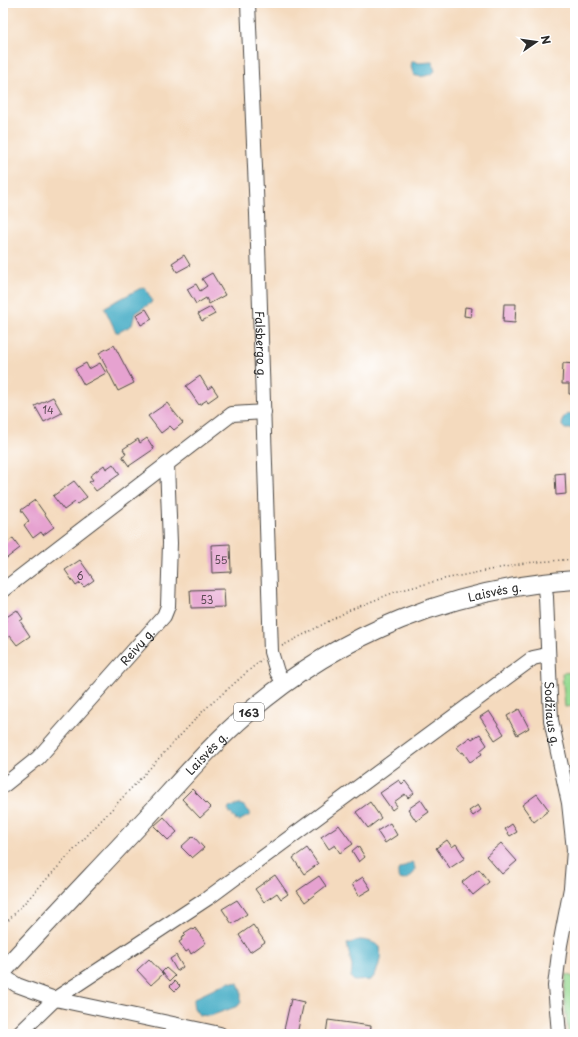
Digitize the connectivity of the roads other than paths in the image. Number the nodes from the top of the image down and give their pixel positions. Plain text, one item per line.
1 (248, 3) edge
2 (264, 412) junction
3 (167, 464) junction
4 (575, 580) edge
5 (544, 583) junction
6 (3, 590) edge
7 (547, 655) junction
8 (284, 683) junction
9 (3, 786) edge
10 (3, 971) edge
11 (3, 976) edge
12 (55, 999) junction
13 (18, 1034) edge
14 (220, 1034) edge
15 (559, 1034) edge

1 - 2 street, Falsbergo g.
2 - 3 street
2 - 8 street, Falsbergo g.
3 - 6 street
3 - 9 street, Reivų g.
4 - 5 main road, Laisvės g. / 163
5 - 7 street, Sodžiaus g.
5 - 8 main road, Laisvės g. / 163
7 - 12 street
7 - 15 street, Sodžiaus g.
8 - 10 main road, Laisvės g. / 163
11 - 12 street
12 - 13 street
12 - 14 street

